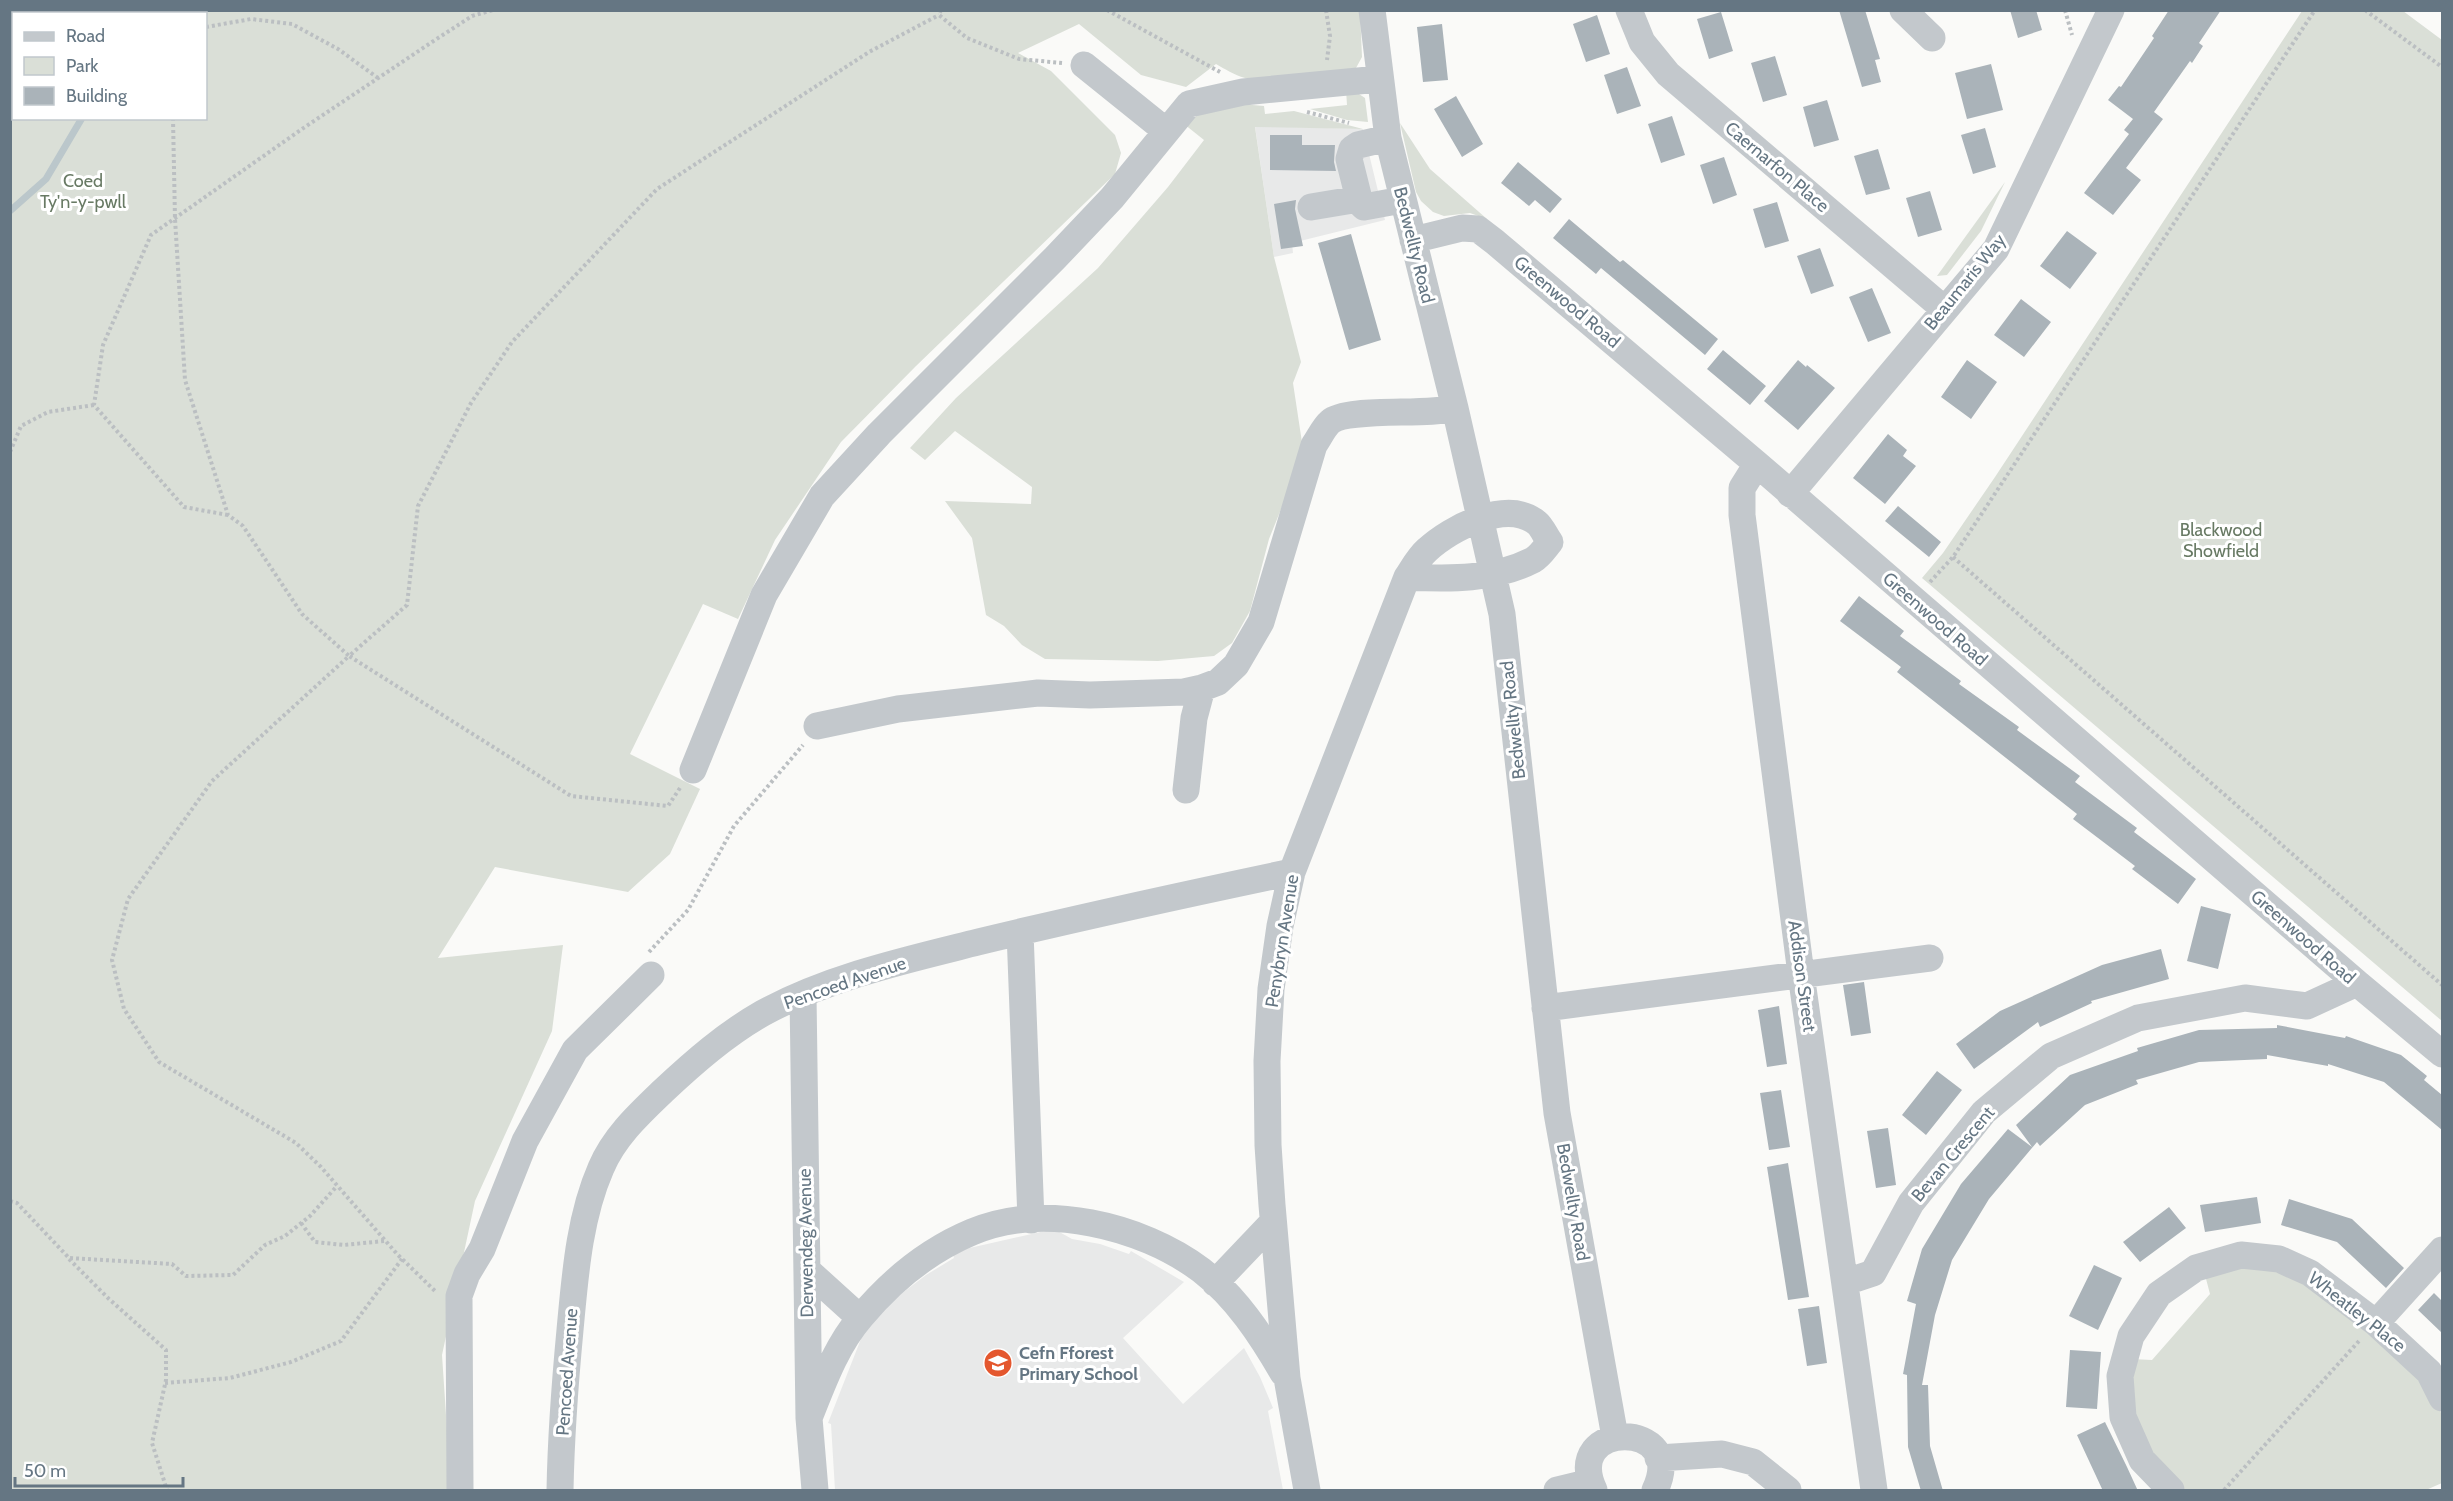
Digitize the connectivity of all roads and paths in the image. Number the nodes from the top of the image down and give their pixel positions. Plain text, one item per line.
1 (493, 10) edge
2 (1107, 10) edge
3 (1326, 10) edge
4 (1372, 10) edge
5 (1629, 10) edge
6 (1903, 10) edge
7 (2111, 10) edge
8 (2315, 10) edge
9 (2365, 10) edge
10 (940, 13) edge
11 (207, 27) edge
12 (1932, 38) dead end
13 (1084, 65) joint
14 (2442, 67) edge
15 (378, 78) junction
16 (1379, 79) junction
17 (1312, 85) junction
18 (1243, 92) junction
19 (173, 120) edge
20 (1387, 130) junction
21 (1166, 131) junction
22 (1359, 199) junction
23 (1402, 200) junction
24 (1311, 207) dead end
25 (175, 219) junction
26 (1413, 240) junction
27 (1944, 309) junction
28 (94, 405) junction
29 (1455, 408) junction
30 (10, 452) edge
31 (1757, 464) junction
32 (1790, 494) junction
33 (228, 515) junction
34 (1478, 518) junction
35 (1953, 557) junction
36 (1492, 574) junction
37 (1407, 577) junction
38 (1926, 588) dead end
39 (349, 656) junction
40 (1202, 688) junction
41 (817, 726) joint
42 (693, 770) joint
43 (1186, 790) dead end
44 (1292, 872) junction
45 (1020, 932) junction
46 (1930, 958) dead end
47 (1801, 974) junction
48 (651, 975) joint
49 (2357, 983) junction
50 (2442, 985) edge
51 (803, 995) junction
52 (1545, 1008) junction
53 (2442, 1054) edge
54 (337, 1186) junction
55 (10, 1201) edge
56 (1031, 1220) junction
57 (1274, 1222) junction
58 (301, 1223) junction
59 (385, 1240) junction
60 (2442, 1250) edge
61 (69, 1258) junction
62 (402, 1259) junction
63 (807, 1270) junction
64 (1846, 1282) junction
65 (1215, 1283) junction
66 (459, 1315) junction
67 (860, 1318) junction
68 (2376, 1323) junction
69 (1287, 1378) junction
70 (165, 1383) junction
71 (2442, 1398) edge
72 (809, 1418) junction
73 (1615, 1437) junction
74 (1658, 1458) junction
75 (1592, 1486) edge
76 (167, 1491) edge
77 (460, 1491) edge
78 (560, 1491) edge
79 (815, 1491) edge
80 (1307, 1491) edge
81 (1557, 1491) edge
82 (1655, 1491) edge
83 (1788, 1491) edge
84 (1874, 1491) edge
85 (2170, 1491) edge
86 (2224, 1491) edge

1 - 15 path
2 - 18 path
3 - 17 path
4 - 16 street, Bedwellty Road
5 - 27 street, Caernarfon Place
6 - 12 street
7 - 27 street, Beaumaris Way
8 - 35 path
9 - 14 path
10 - 13 path
10 - 39 path
11 - 15 path
13 - 21 street
15 - 25 path
16 - 17 street
16 - 20 street, Bedwellty Road
17 - 18 street
17 - 20 path
18 - 21 street
19 - 25 path
20 - 22 street
20 - 23 street, Bedwellty Road
21 - 42 street
22 - 23 street
22 - 24 street
23 - 26 street, Bedwellty Road
25 - 28 path
25 - 33 path
26 - 29 street, Bedwellty Road
26 - 31 street, Greenwood Road
27 - 32 street, Beaumaris Way
28 - 30 path
28 - 33 path
29 - 34 street, Bedwellty Road
29 - 40 street
31 - 32 street, Greenwood Road
31 - 47 street, Addison Street
32 - 49 street, Greenwood Road
33 - 39 path
34 - 36 street, Bedwellty Road
34 - 36 street
34 - 37 street, Penybryn Avenue
35 - 38 path
35 - 50 path
36 - 37 street
36 - 52 street, Bedwellty Road
37 - 44 street, Penybryn Avenue
39 - 42 path
39 - 54 path
40 - 41 street
40 - 43 street
41 - 48 path
44 - 45 street, Pencoed Avenue
44 - 57 street, Penybryn Avenue
45 - 51 street, Pencoed Avenue
45 - 56 street
46 - 47 street
47 - 52 street
47 - 64 street, Addison Street
48 - 66 street
49 - 53 street, Greenwood Road
49 - 64 street, Bevan Crescent
51 - 63 street, Derwendeg Avenue
51 - 78 street, Pencoed Avenue
52 - 73 street, Bedwellty Road
54 - 58 path
54 - 59 path
55 - 61 path
56 - 65 street
56 - 67 street
57 - 65 street
57 - 69 street, Penybryn Avenue
58 - 59 path
58 - 61 path
59 - 62 path
60 - 68 street
61 - 70 path
62 - 66 path
62 - 70 path
63 - 67 street
63 - 72 street, Derwendeg Avenue
64 - 84 street, Addison Street
65 - 69 street
66 - 77 street
67 - 72 street
68 - 71 street, Wheatley Place
68 - 85 street, Wheatley Place
68 - 86 path
69 - 80 street, Penybryn Avenue
70 - 76 path
72 - 79 street, Derwendeg Avenue
73 - 74 street
73 - 75 street
74 - 82 street
74 - 83 street
75 - 81 street

